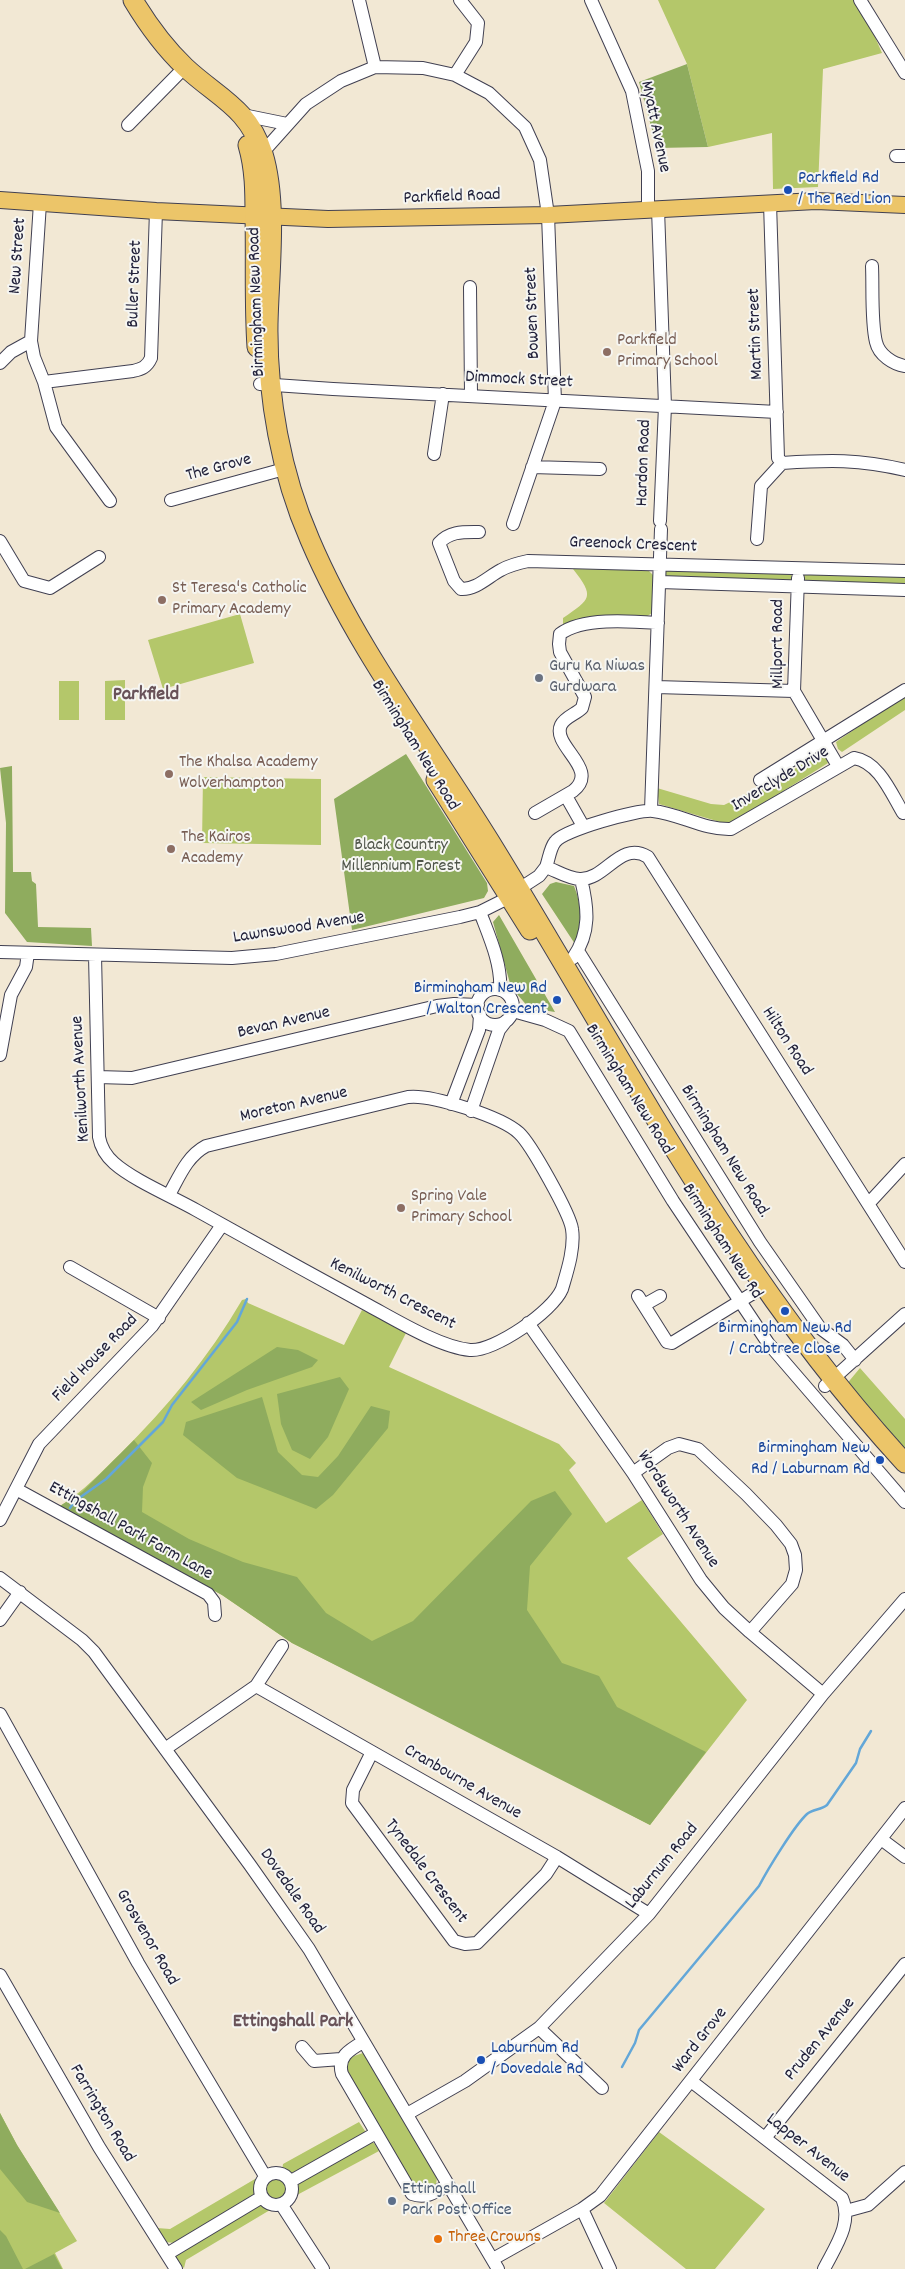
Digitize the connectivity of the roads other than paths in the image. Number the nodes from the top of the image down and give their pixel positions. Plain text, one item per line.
1 (133, 0) edge
2 (359, 0) edge
3 (460, 0) edge
4 (591, 0) edge
5 (860, 0) edge
6 (185, 67) junction
7 (375, 67) junction
8 (905, 73) edge
9 (455, 75) junction
10 (212, 90) junction
11 (243, 115) junction
12 (288, 124) junction
13 (128, 125) dead end
14 (263, 152) junction
15 (0, 200) edge
16 (40, 203) junction
17 (770, 203) junction
18 (905, 205) edge
19 (653, 210) junction
20 (156, 211) junction
21 (548, 215) junction
22 (263, 217) junction
23 (872, 266) dead end
24 (470, 287) dead end
25 (31, 341) junction
26 (0, 363) edge
27 (905, 366) edge
28 (44, 382) junction
29 (265, 384) junction
30 (443, 394) junction
31 (471, 395) junction
32 (555, 401) junction
33 (665, 406) junction
34 (777, 412) junction
35 (434, 454) dead end
36 (782, 463) junction
37 (532, 466) junction
38 (600, 469) dead end
39 (905, 470) edge
40 (277, 471) junction
41 (171, 500) dead end
42 (110, 501) dead end
43 (514, 524) dead end
44 (479, 532) dead end
45 (757, 539) dead end
46 (0, 541) edge
47 (567, 548) dead end
48 (99, 557) dead end
49 (567, 562) junction
50 (660, 565) junction
51 (798, 569) junction
52 (905, 571) edge
53 (660, 582) junction
54 (798, 587) junction
55 (905, 590) edge
56 (658, 623) junction
57 (656, 687) junction
58 (905, 690) edge
59 (794, 692) junction
60 (824, 741) junction
61 (838, 766) junction
62 (760, 780) dead end
63 (566, 796) junction
64 (651, 810) junction
65 (535, 813) dead end
66 (903, 813) dead end
67 (583, 826) junction
68 (546, 867) junction
69 (581, 879) junction
70 (514, 894) junction
71 (480, 912) junction
72 (578, 951) junction
73 (0, 952) edge
74 (28, 953) junction
75 (95, 954) junction
76 (566, 967) junction
77 (500, 990) junction
78 (479, 1010) junction
79 (509, 1016) junction
80 (0, 1055) edge
81 (98, 1077) junction
82 (452, 1104) junction
83 (471, 1111) junction
84 (905, 1164) edge
85 (169, 1195) junction
86 (869, 1203) junction
87 (222, 1225) junction
88 (905, 1262) edge
89 (70, 1267) dead end
90 (660, 1296) dead end
91 (746, 1296) junction
92 (905, 1314) edge
93 (159, 1318) junction
94 (528, 1323) junction
95 (855, 1360) junction
96 (829, 1383) junction
97 (905, 1463) edge
98 (633, 1473) junction
99 (905, 1478) edge
100 (16, 1489) junction
101 (905, 1502) edge
102 (0, 1520) edge
103 (0, 1578) edge
104 (20, 1592) junction
105 (905, 1599) edge
106 (215, 1615) dead end
107 (0, 1620) edge
108 (750, 1632) junction
109 (282, 1646) dead end
110 (256, 1686) junction
111 (823, 1694) junction
112 (0, 1714) edge
113 (165, 1749) junction
114 (372, 1752) junction
115 (905, 1808) edge
116 (881, 1839) junction
117 (557, 1857) junction
118 (905, 1857) edge
119 (649, 1914) junction
120 (905, 1964) edge
121 (0, 1975) edge
122 (539, 2028) junction
123 (363, 2042) junction
124 (302, 2047) dead end
125 (342, 2059) junction
126 (691, 2081) junction
127 (602, 2088) dead end
128 (407, 2114) junction
129 (376, 2133) junction
130 (765, 2138) junction
131 (905, 2172) edge
132 (265, 2176) junction
133 (291, 2181) junction
134 (448, 2185) junction
135 (262, 2197) junction
136 (281, 2204) junction
137 (582, 2209) junction
138 (846, 2211) junction
139 (167, 2254) junction
140 (496, 2264) edge
141 (176, 2269) edge
142 (323, 2269) edge
143 (610, 2269) edge
144 (824, 2269) edge

1 - 6 highway, Birmingham New Road
2 - 7 street
3 - 9 street
4 - 19 street, Myatt Avenue
5 - 8 street
6 - 10 highway, Birmingham New Road
6 - 13 street
7 - 9 street, Bowen Street
7 - 12 street
9 - 21 street, Bowen Street
10 - 11 highway, Birmingham New Road
10 - 22 highway, Birmingham New Road
11 - 12 street
11 - 14 highway, Birmingham New Road
12 - 14 street
14 - 22 highway, Birmingham New Road
15 - 16 main road, Parkfield Road
16 - 20 main road, Parkfield Road
16 - 25 street, New Street
17 - 18 main road, Parkfield Road
17 - 19 main road, Parkfield Road
17 - 34 street, Martin Street
19 - 21 main road, Parkfield Road
19 - 33 street, Myatt Avenue
20 - 22 main road, Parkfield Road
20 - 28 street, Buller Street
21 - 22 main road, Parkfield Road
21 - 32 street, Bowen Street
22 - 29 highway, Birmingham New Road
23 - 27 street
24 - 31 street
25 - 26 street
25 - 28 street, New Street
28 - 42 street, New Street
29 - 30 street, Dimmock Street
29 - 40 highway, Birmingham New Road
29 - 70 highway, Birmingham New Road
30 - 31 street, Dimmock Street
30 - 35 street
31 - 32 street, Dimmock Street
32 - 33 street, Dimmock Street
32 - 37 street, Bowen Street
33 - 34 street, Dimmock Street
33 - 50 street, Hardon Road
34 - 36 street, Martin Street
36 - 39 street
36 - 45 street
37 - 38 street
37 - 43 street, Bowen Street
40 - 41 street, The Grove
40 - 70 highway, Birmingham New Road
44 - 49 street, Greenock Crescent
46 - 48 street
47 - 49 street
49 - 50 street, Greenock Crescent
50 - 51 street, Greenock Crescent
50 - 53 street, Hardon Road
51 - 52 street, Greenock Crescent
51 - 54 street, Millport Road
53 - 54 street, Greenock Crescent
53 - 56 street, Hardon Road
54 - 55 street, Greenock Crescent
54 - 59 street, Millport Road
56 - 57 street, Hardon Road
56 - 63 street
57 - 59 street
57 - 64 street, Hardon Road
58 - 60 street
59 - 60 street, Millport Road
60 - 61 street, Millport Road
60 - 62 street
61 - 64 street, Inverclyde Drive
61 - 66 street, Inverclyde Drive
63 - 65 street
63 - 67 street
64 - 67 street
67 - 68 street
68 - 69 street
68 - 70 street, Lawnswood Avenue
69 - 72 street
69 - 86 street, Hilton Road
70 - 71 street, Lawnswood Avenue
70 - 76 highway, Birmingham New Road
70 - 91 highway, Birmingham New Road
71 - 75 street, Lawnswood Avenue
71 - 77 street
72 - 76 street
72 - 95 street, Birmingham New Road.
73 - 74 street, Lawnswood Avenue
74 - 75 street, Lawnswood Avenue
74 - 80 street
75 - 81 street, Kenilworth Avenue
76 - 96 highway, Birmingham New Road
77 - 78 street
77 - 79 street
78 - 79 street
78 - 81 street, Bevan Avenue
78 - 82 street
79 - 83 street
79 - 91 street, Birmingham New Rd
81 - 85 street, Kenilworth Avenue
82 - 83 street, Kenilworth Crescent
82 - 85 street, Moreton Avenue
83 - 94 street, Kenilworth Crescent
84 - 86 street
85 - 87 street, Kenilworth Crescent
86 - 88 street, Hilton Road
87 - 93 street, Field House Road
87 - 94 street, Kenilworth Crescent
89 - 93 street
90 - 91 street
91 - 96 highway, Birmingham New Road
91 - 101 street, Birmingham New Rd
92 - 95 street
93 - 100 street, Field House Road
94 - 98 street, Wordsworth Avenue
95 - 96 street
96 - 97 highway, Birmingham New Road
96 - 99 highway, Birmingham New Road
98 - 108 street, Wordsworth Avenue
98 - 108 street
100 - 102 street, Field House Road
100 - 106 street, Ettingshall Park Farm Lane
103 - 104 street, Dovedale Road
104 - 107 street
104 - 113 street, Dovedale Road
105 - 111 street, Laburnum Road
108 - 111 street, Wordsworth Avenue
109 - 110 street
110 - 113 street
110 - 114 street, Cranbourne Avenue
111 - 119 street, Laburnum Road
112 - 132 street, Grosvenor Road
113 - 123 street, Dovedale Road
114 - 117 street, Cranbourne Avenue
114 - 117 street, Tynedale Crescent
115 - 116 street, Ward Grove
116 - 118 street
116 - 126 street, Ward Grove
117 - 119 street, Cranbourne Avenue
119 - 122 street, Laburnum Road
120 - 130 street, Pruden Avenue
121 - 139 street, Farrington Road
122 - 127 street
122 - 128 street, Laburnum Road
123 - 125 street
123 - 128 street, Dovedale Road
124 - 125 street
125 - 129 street
126 - 130 street, Lapper Avenue
126 - 137 street, Ward Grove
128 - 134 street, Dovedale Road
129 - 133 street
129 - 134 street
130 - 138 street, Lapper Avenue
131 - 138 street
132 - 133 street
132 - 135 street
133 - 136 street
134 - 140 street, Dovedale Road
135 - 136 street
135 - 139 street
136 - 142 street
137 - 140 street, Ward Grove
137 - 143 street
138 - 144 street, Lapper Avenue
139 - 141 street, Farrington Road

